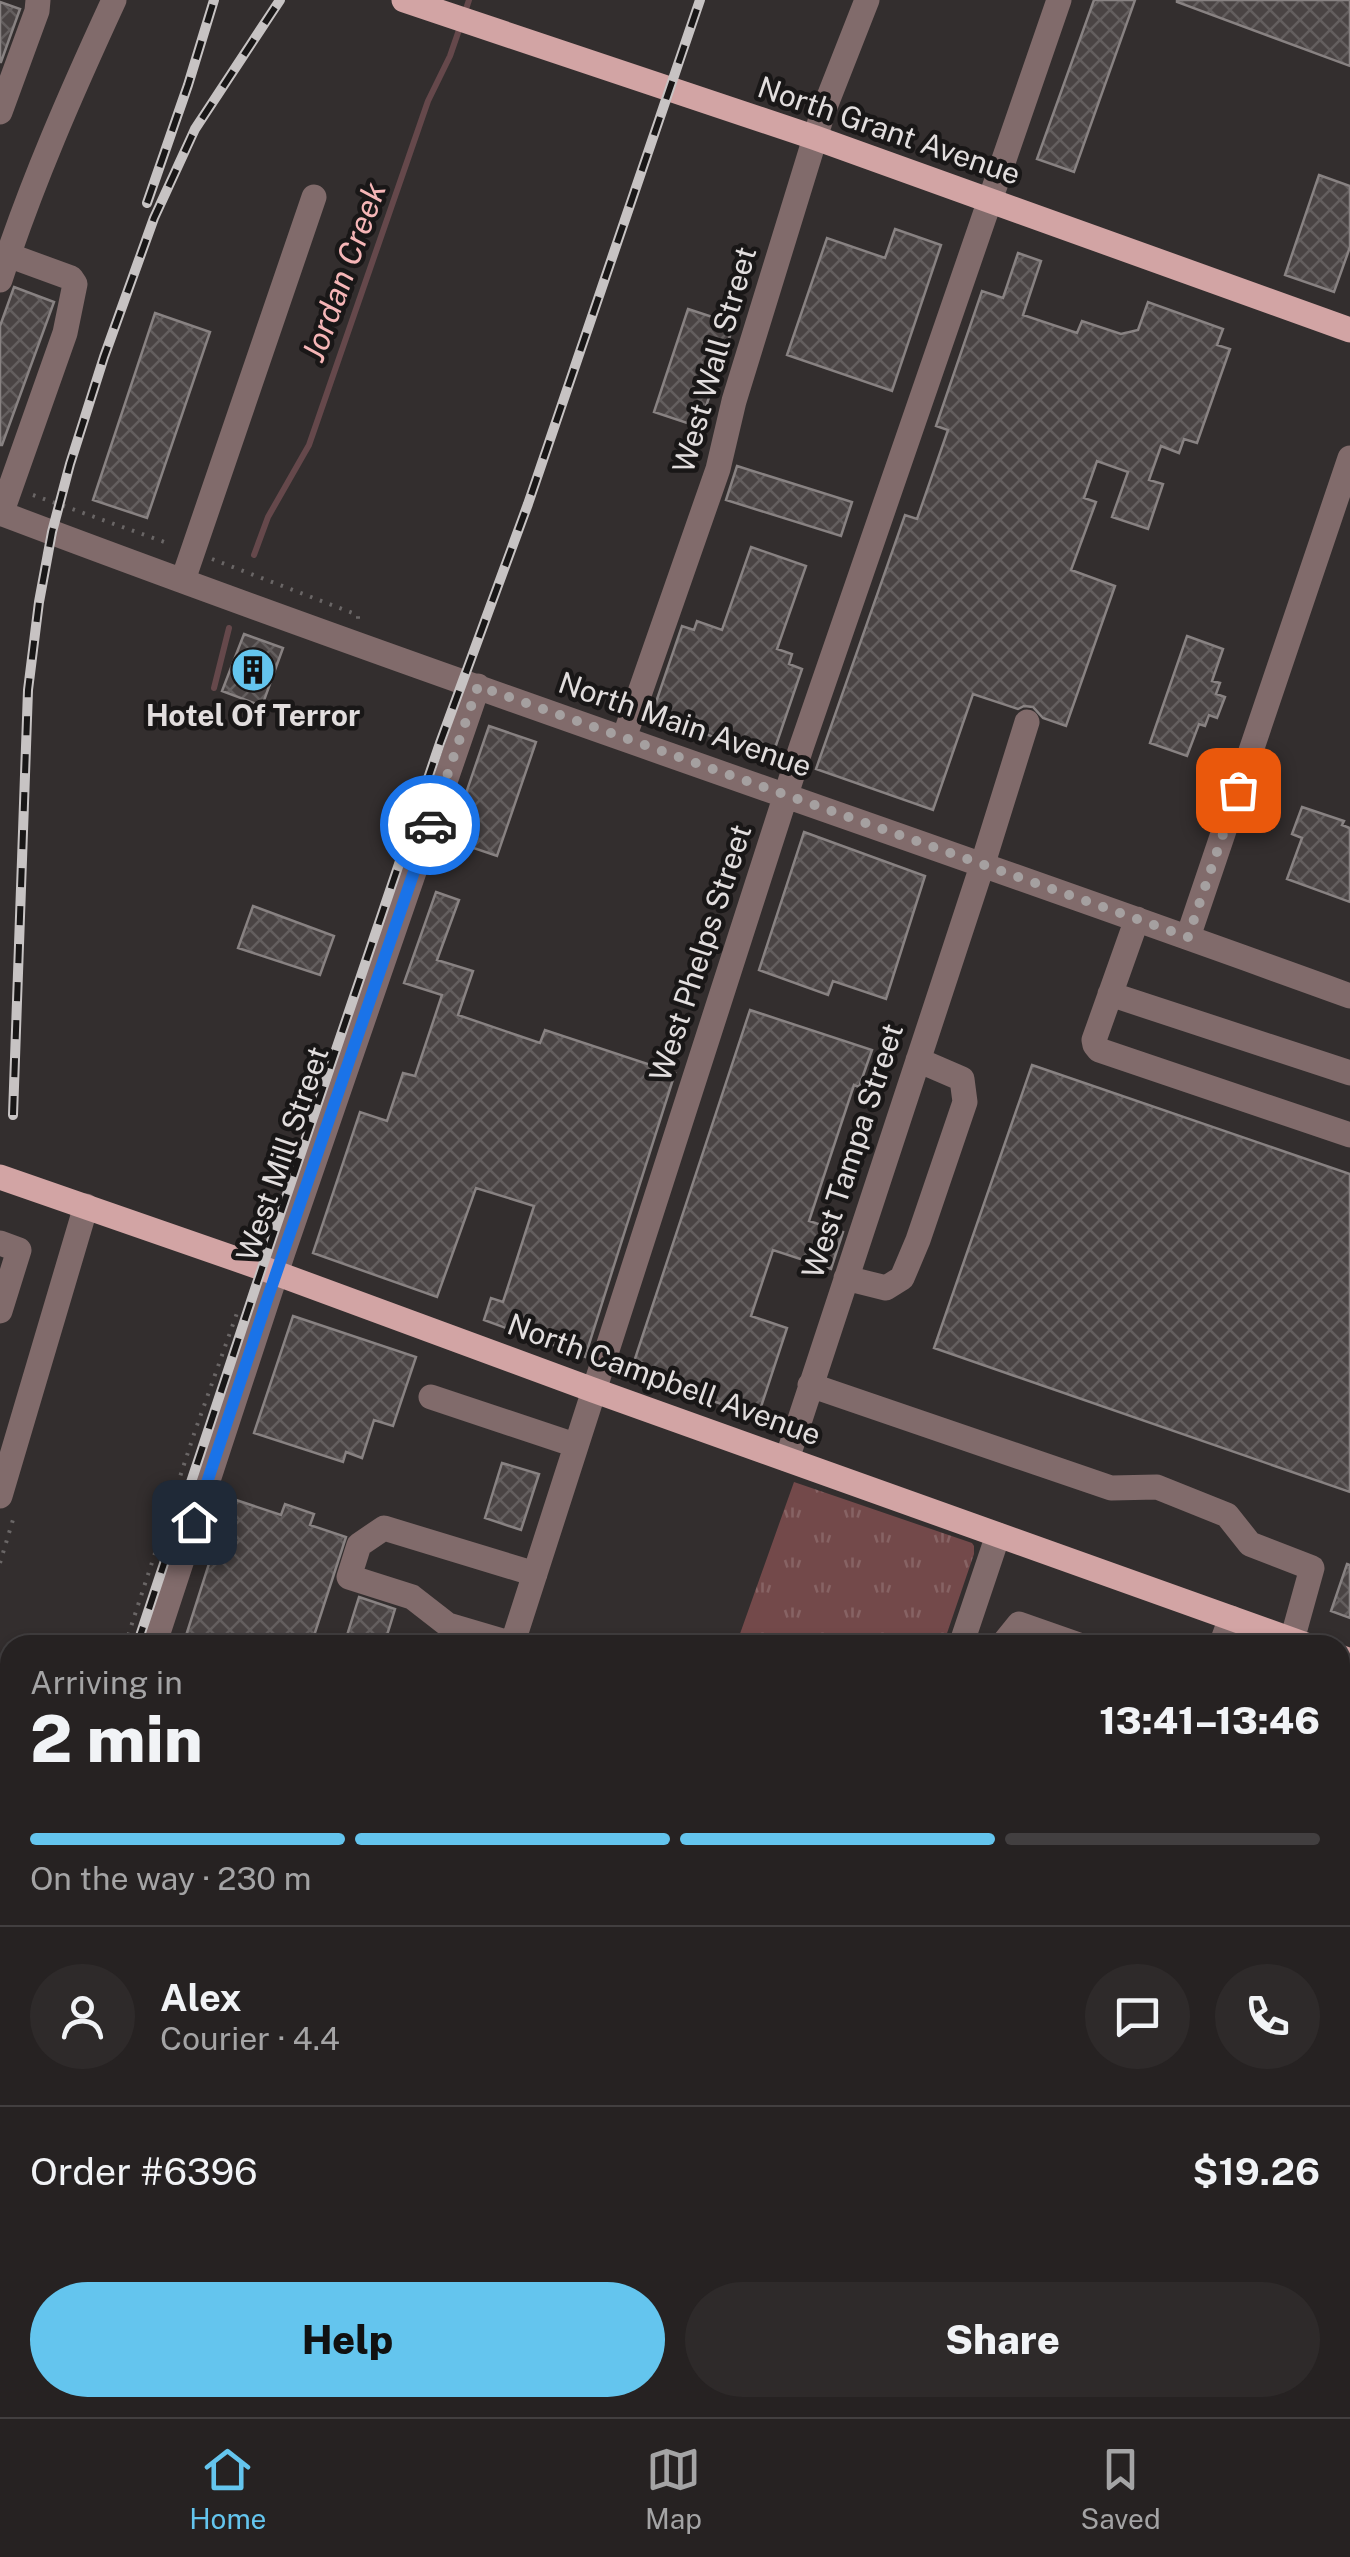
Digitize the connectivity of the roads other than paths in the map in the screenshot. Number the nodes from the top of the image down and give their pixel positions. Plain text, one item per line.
1 (38, 0) edge
2 (114, 0) edge
3 (404, 0) edge
4 (867, 0) edge
5 (1059, 0) edge
6 (0, 112) edge
7 (314, 197) dead end
8 (4, 267) edge
9 (1350, 330) edge
10 (1350, 458) edge
11 (2, 519) edge
12 (183, 580) junction
13 (478, 686) junction
14 (1027, 722) dead end
15 (624, 738) junction
16 (787, 796) junction
17 (983, 864) junction
18 (1137, 919) junction
19 (1188, 937) junction
20 (1110, 994) junction
21 (1350, 996) edge
22 (918, 1060) junction
23 (1350, 1073) edge
24 (1350, 1134) edge
25 (0, 1176) edge
26 (86, 1206) junction
27 (0, 1243) edge
28 (276, 1274) junction
29 (846, 1278) junction
30 (0, 1311) edge
31 (810, 1385) junction
32 (593, 1390) junction
33 (431, 1397) dead end
34 (576, 1445) junction
35 (787, 1459) junction
36 (0, 1494) edge
37 (998, 1534) junction
38 (534, 1574) junction
39 (1231, 1618) junction
40 (157, 1635) edge
41 (480, 1635) edge
42 (515, 1635) edge
43 (964, 1635) edge
44 (1010, 1635) edge
45 (1050, 1635) edge
46 (1225, 1635) edge
47 (1279, 1635) edge
48 (1300, 1635) edge

1 - 6 street
2 - 8 street
3 - 9 main road, North Grant Avenue
4 - 15 street, West Wall Street
5 - 16 street, West Phelps Street
7 - 12 street
8 - 11 street
10 - 19 street
11 - 12 street, North Main Avenue
12 - 13 street, North Main Avenue
13 - 15 street, North Main Avenue
13 - 28 street, West Mill Street
14 - 17 street, West Tampa Street
15 - 16 street, North Main Avenue
16 - 17 street, North Main Avenue
16 - 32 street, West Phelps Street
17 - 18 street, North Main Avenue
17 - 22 street, West Tampa Street
18 - 19 street, North Main Avenue
18 - 20 street
19 - 21 street, North Main Avenue
20 - 23 street
20 - 24 street
22 - 29 street, West Tampa Street
22 - 29 street
25 - 26 main road, North Campbell Avenue
26 - 28 main road, North Campbell Avenue
26 - 36 street
27 - 30 street
28 - 32 main road, North Campbell Avenue
28 - 40 street, West Mill Street
29 - 31 street, West Tampa Street
31 - 35 street, West Tampa Street
31 - 48 street
32 - 34 street, West Phelps Street
32 - 35 main road, North Campbell Avenue
33 - 34 street
34 - 38 street, West Phelps Street
35 - 37 main road, North Campbell Avenue
37 - 39 main road, North Campbell Avenue
37 - 43 street
38 - 41 street
38 - 42 street, West Phelps Street
39 - 46 street
39 - 47 main road, North Campbell Avenue
44 - 45 street

